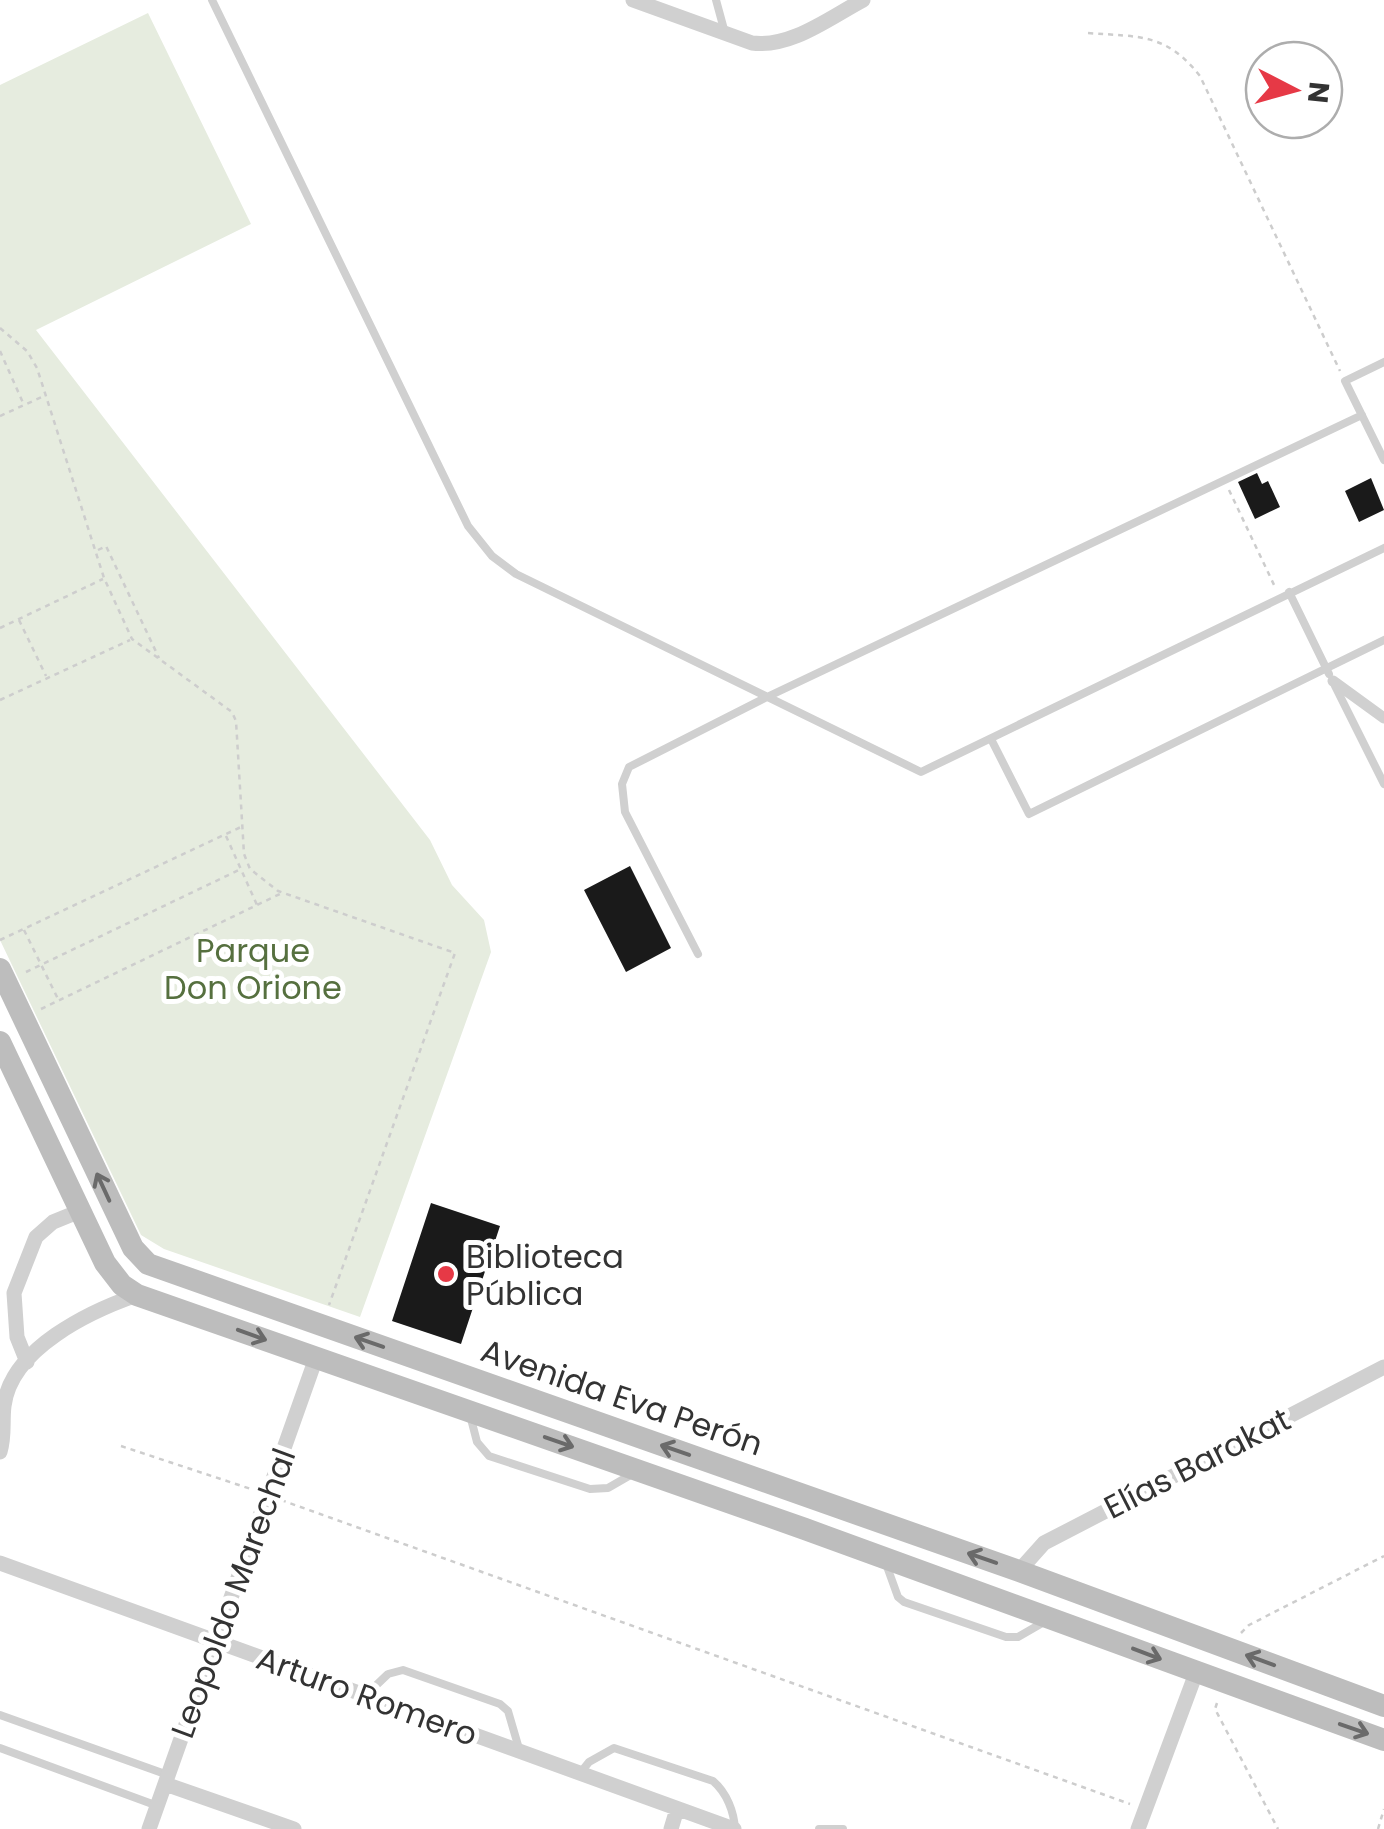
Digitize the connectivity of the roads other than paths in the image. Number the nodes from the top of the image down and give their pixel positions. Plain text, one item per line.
1 (212, 0) edge
2 (632, 0) edge
3 (716, 0) edge
4 (863, 0) edge
5 (725, 34) junction
6 (1384, 362) edge
7 (1362, 414) junction
8 (1384, 460) edge
9 (1384, 548) edge
10 (1285, 595) junction
11 (1384, 640) edge
12 (1330, 675) junction
13 (767, 696) junction
14 (1384, 718) edge
15 (991, 739) junction
16 (1384, 784) edge
17 (698, 954) dead end
18 (3, 975) edge
19 (0, 1042) edge
20 (80, 1211) junction
21 (213, 1288) junction
22 (137, 1295) junction
23 (204, 1318) junction
24 (316, 1358) junction
25 (27, 1362) junction
26 (1384, 1367) edge
27 (481, 1382) junction
28 (2, 1400) edge
29 (470, 1411) junction
30 (0, 1452) edge
31 (638, 1470) junction
32 (814, 1499) junction
33 (805, 1528) junction
34 (883, 1557) junction
35 (0, 1563) edge
36 (1019, 1572) junction
37 (1106, 1605) junction
38 (1050, 1618) junction
39 (1099, 1636) junction
40 (217, 1642) junction
41 (1196, 1672) junction
42 (1314, 1679) junction
43 (365, 1696) junction
44 (1384, 1706) edge
45 (1299, 1710) junction
46 (0, 1715) edge
47 (1384, 1740) edge
48 (0, 1748) edge
49 (520, 1752) junction
50 (579, 1774) junction
51 (166, 1780) junction
52 (157, 1806) junction
53 (677, 1809) junction
54 (149, 1829) edge
55 (294, 1829) edge
56 (670, 1829) edge
57 (735, 1829) edge
58 (819, 1829) edge
59 (843, 1829) edge
60 (1138, 1829) edge

1 - 13 lane
2 - 5 street
3 - 5 lane
4 - 5 street
6 - 7 lane
7 - 8 lane
7 - 13 lane
9 - 10 lane
10 - 12 lane
10 - 15 lane
11 - 12 lane
12 - 14 street
12 - 15 lane
12 - 16 lane
13 - 15 lane
13 - 17 lane
21 -> 18 main road, Avenida Eva Perón
19 - 20 main road, Avenida Eva Perón
20 - 22 main road, Avenida Eva Perón
20 - 25 street
21 - 23 main road
27 -> 21 main road, Avenida Eva Perón
22 - 23 main road, Avenida Eva Perón
22 - 25 street
23 -> 24 main road, Avenida Eva Perón
24 - 29 main road, Avenida Eva Perón
24 - 40 street, Leopoldo Marechal
25 - 28 street
26 - 36 street, Elías Barakat
27 - 29 main road
32 -> 27 main road, Avenida Eva Perón
28 - 30 street
29 -> 31 main road, Avenida Eva Perón
29 - 31 lane
31 - 33 main road, Avenida Eva Perón
32 - 33 main road
36 -> 32 main road, Avenida Eva Perón
33 - 34 main road, Avenida Eva Perón
34 - 38 main road, Avenida Eva Perón
34 - 38 lane
35 - 40 street, Arturo Romero
36 - 37 main road, Avenida Eva Perón
37 - 39 main road
42 -> 37 main road, Avenida Eva Perón
38 - 39 main road, Avenida Eva Perón
39 -> 41 main road, Avenida Eva Perón
40 - 43 street, Arturo Romero
40 - 51 street, Leopoldo Marechal
41 - 45 main road, Avenida Eva Perón
41 - 60 street
42 - 44 main road, Avenida Eva Perón
42 - 45 main road
43 - 49 street, Arturo Romero
43 - 49 lane
45 -> 47 main road, Avenida Eva Perón
46 - 51 lane
48 - 52 lane
49 - 50 street, Arturo Romero
50 - 53 street, Arturo Romero
50 - 57 lane
51 - 52 street, Leopoldo Marechal
51 - 55 street
52 - 54 street, Leopoldo Marechal
53 - 56 street
53 - 57 street, Arturo Romero
58 - 59 lane

